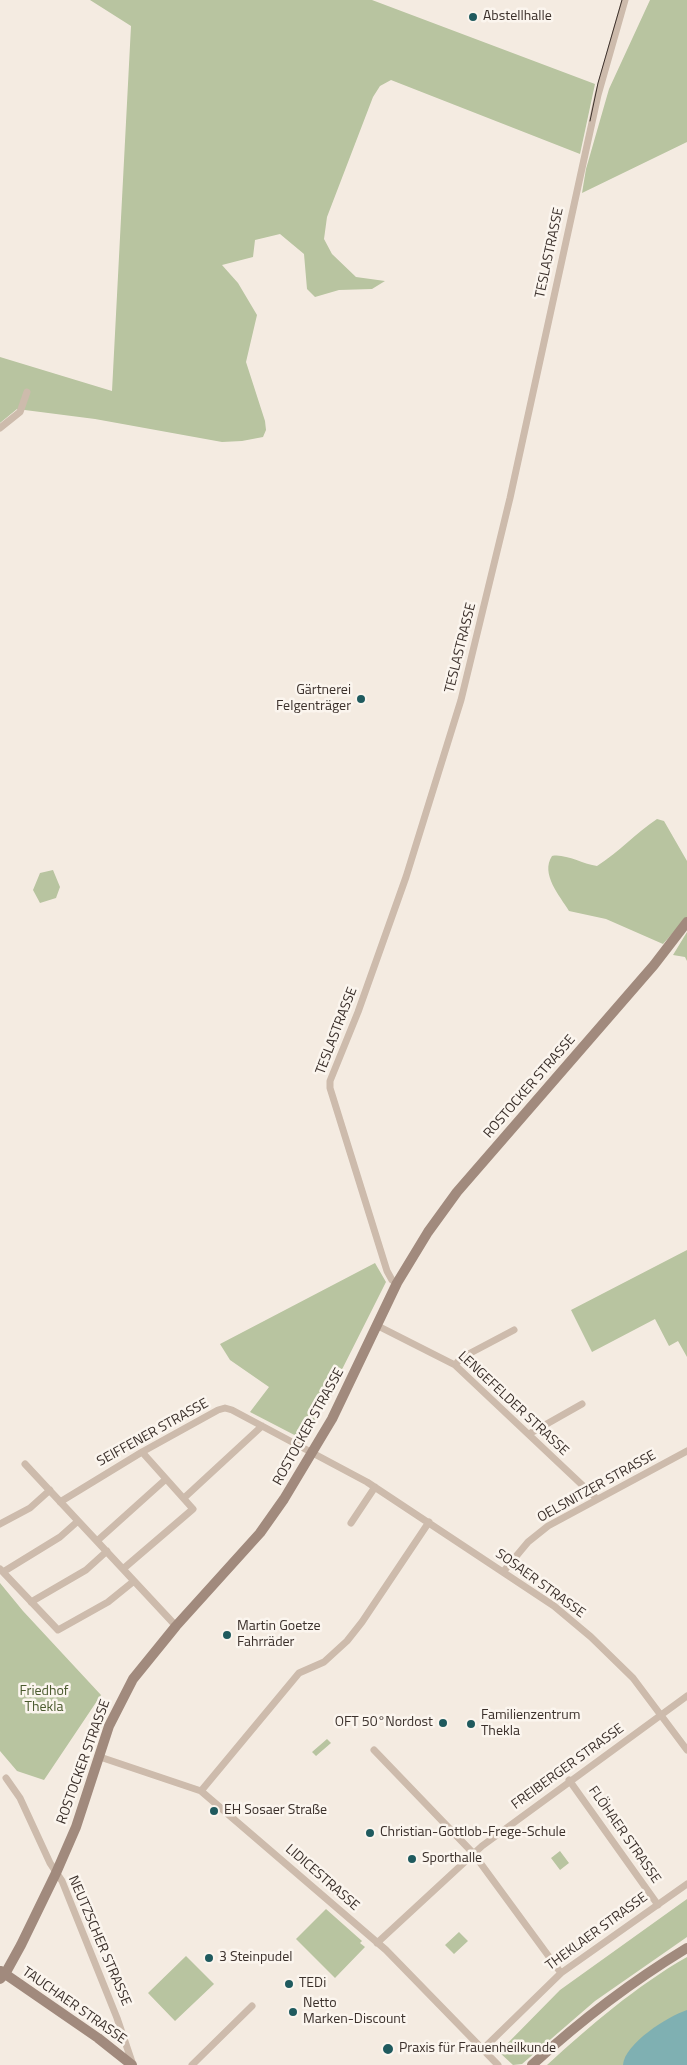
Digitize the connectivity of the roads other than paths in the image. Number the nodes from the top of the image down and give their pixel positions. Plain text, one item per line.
1 (625, 0) edge
2 (27, 392) dead end
3 (0, 428) edge
4 (687, 922) edge
5 (397, 1283) junction
6 (378, 1326) junction
7 (514, 1330) dead end
8 (455, 1365) junction
9 (582, 1404) dead end
10 (262, 1426) junction
11 (529, 1434) junction
12 (687, 1451) edge
13 (142, 1452) junction
14 (314, 1452) junction
15 (25, 1464) dead end
16 (166, 1479) junction
17 (375, 1487) junction
18 (50, 1490) junction
19 (184, 1498) junction
20 (597, 1499) junction
21 (60, 1502) junction
22 (78, 1521) junction
23 (429, 1522) junction
24 (351, 1523) dead end
25 (0, 1524) edge
26 (97, 1541) junction
27 (107, 1551) junction
28 (124, 1569) junction
29 (2, 1570) edge
30 (503, 1572) junction
31 (134, 1581) junction
32 (31, 1602) junction
33 (176, 1626) junction
34 (687, 1696) edge
35 (662, 1715) junction
36 (374, 1750) dead end
37 (687, 1750) edge
38 (100, 1757) junction
39 (6, 1778) dead end
40 (569, 1780) junction
41 (201, 1791) junction
42 (473, 1853) junction
43 (56, 1872) junction
44 (687, 1884) edge
45 (658, 1905) junction
46 (377, 1942) junction
47 (687, 1948) edge
48 (560, 1973) junction
49 (2, 1975) edge
50 (252, 2006) dead end
51 (483, 2049) junction
52 (133, 2065) edge
53 (192, 2065) edge
54 (498, 2065) edge
55 (532, 2065) edge

1 - 5 street, TESLASTRASSE
2 - 3 street
4 - 5 main road, ROSTOCKER STRASSE
5 - 6 main road, ROSTOCKER STRASSE
6 - 8 street, LENGEFELDER STRASSE
6 - 14 main road, ROSTOCKER STRASSE
7 - 8 street
8 - 11 street, LENGEFELDER STRASSE
9 - 11 street
10 - 13 street, SEIFFENER STRASSE
10 - 14 street, SEIFFENER STRASSE
10 - 19 street
11 - 20 street, LENGEFELDER STRASSE
12 - 20 street, OELSNITZER STRASSE
13 - 16 street
13 - 21 street, SEIFFENER STRASSE
14 - 17 street, SOSAER STRASSE
14 - 33 main road, ROSTOCKER STRASSE
15 - 18 street
16 - 19 street
16 - 26 street
17 - 23 street, SOSAER STRASSE
17 - 24 street
18 - 21 street
18 - 25 street
19 - 28 street
20 - 30 street, OELSNITZER STRASSE
21 - 22 street
22 - 26 street
22 - 29 street
23 - 30 street, SOSAER STRASSE
23 - 41 street
26 - 27 street
27 - 28 street
27 - 32 street
28 - 31 street
29 - 32 street
30 - 35 street, SOSAER STRASSE
31 - 32 street
31 - 33 street
33 - 38 main road, ROSTOCKER STRASSE
34 - 35 street, FREIBERGER STRASSE
35 - 37 street, SOSAER STRASSE
35 - 40 street, FREIBERGER STRASSE
36 - 42 street
38 - 41 street, LIDICESTRASSE
38 - 43 main road, ROSTOCKER STRASSE
39 - 43 street, NEUTZSCHER STRASSE
40 - 42 street, FREIBERGER STRASSE
40 - 45 street, FLÖHAER STRASSE
41 - 46 street, LIDICESTRASSE
42 - 46 street, FREIBERGER STRASSE
42 - 48 street
43 - 49 main road, ROSTOCKER STRASSE
43 - 52 street, NEUTZSCHER STRASSE
44 - 45 street, THEKLAER STRASSE
45 - 48 street, THEKLAER STRASSE
46 - 51 street, LIDICESTRASSE
47 - 55 main road
48 - 51 street, THEKLAER STRASSE
49 - 52 main road, TAUCHAER STRASSE
50 - 53 street
51 - 54 street, LIDICESTRASSE

